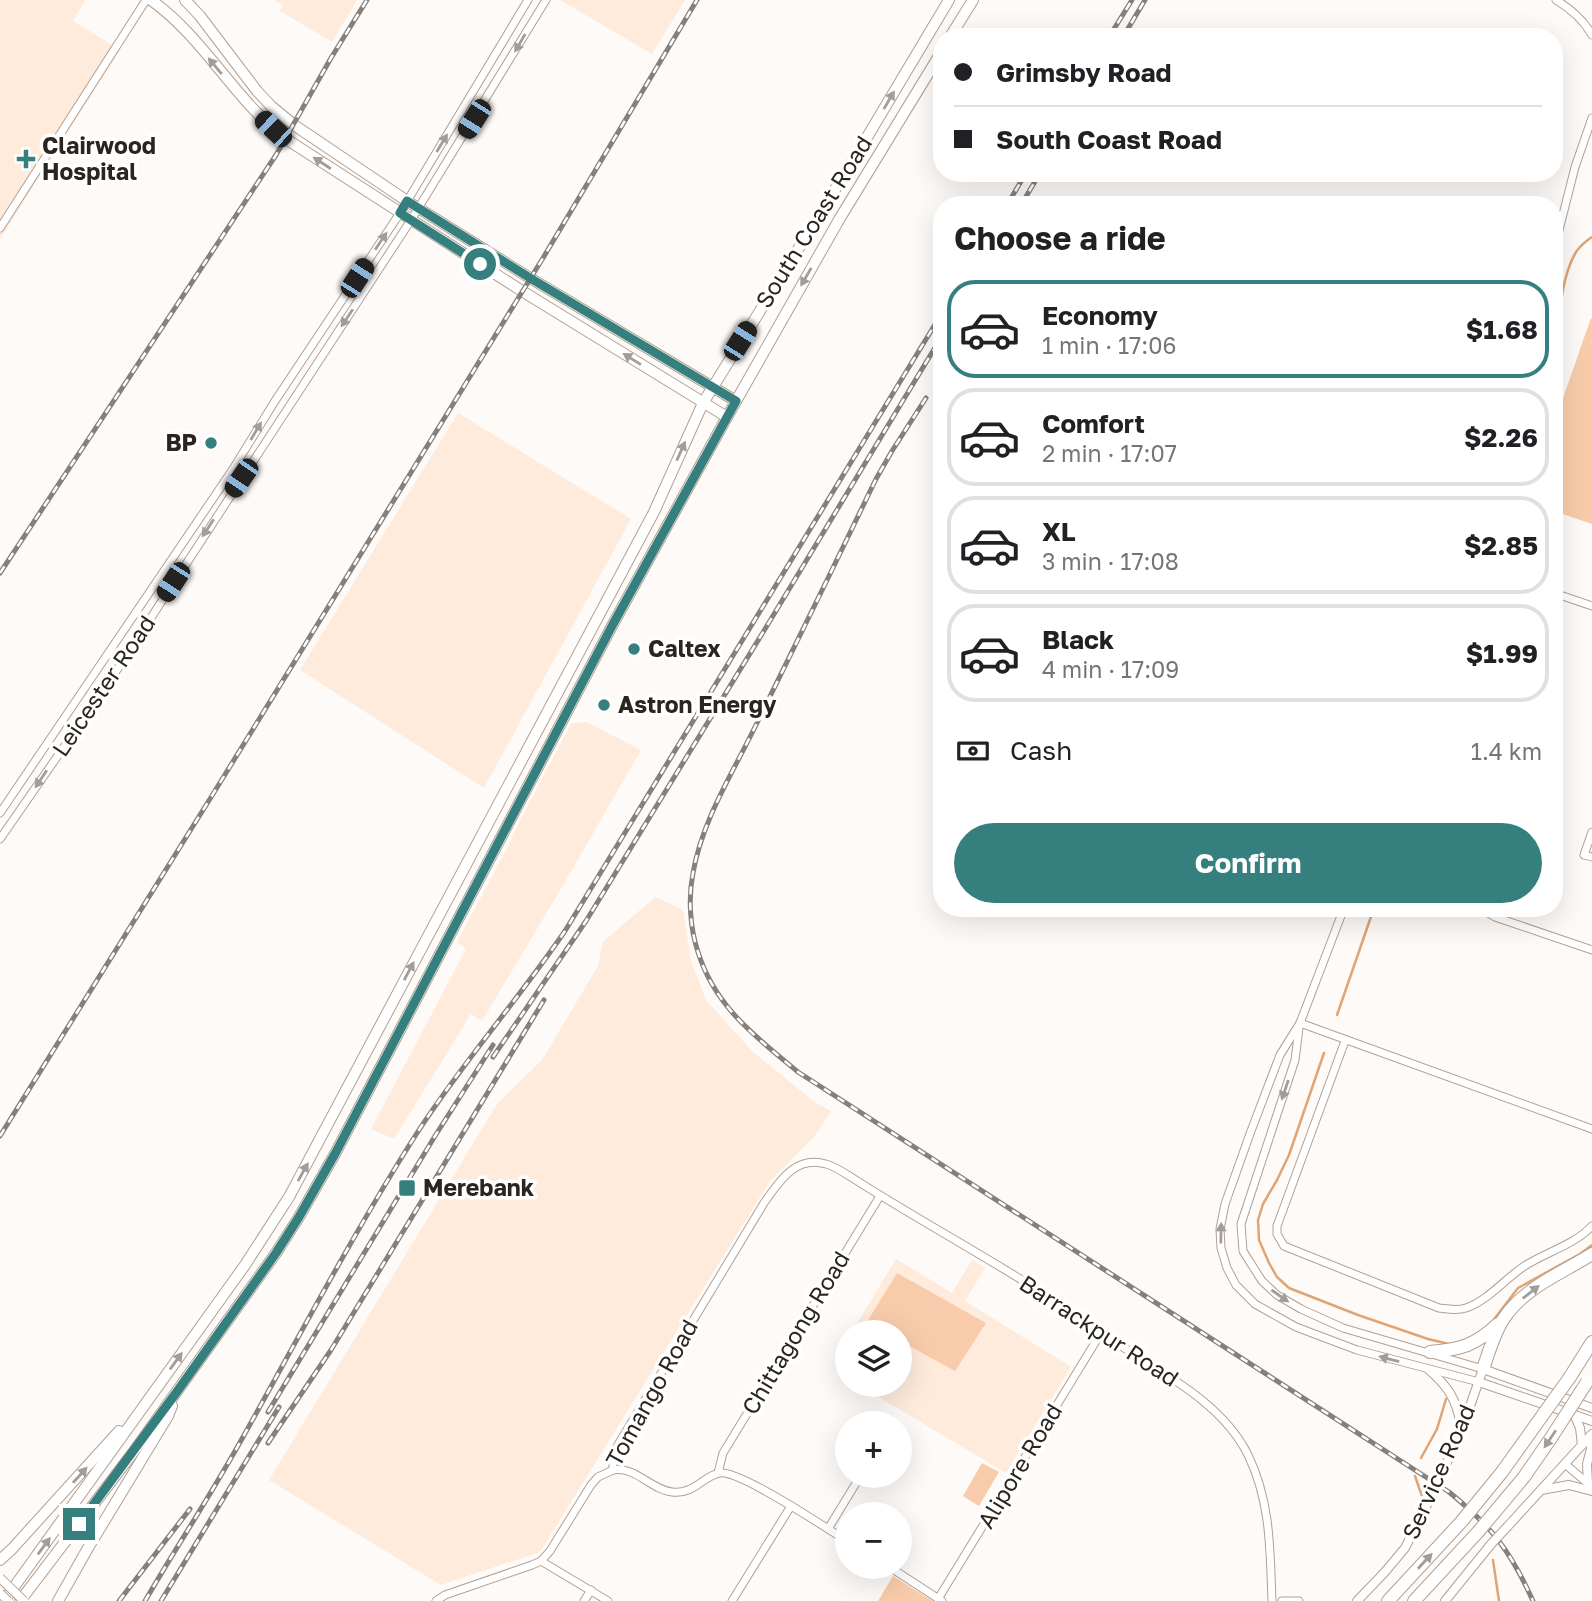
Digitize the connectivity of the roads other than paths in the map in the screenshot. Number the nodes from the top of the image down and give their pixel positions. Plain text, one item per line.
1 (148, 0) edge
2 (185, 0) edge
3 (528, 0) edge
4 (545, 0) edge
5 (948, 0) edge
6 (973, 0) edge
7 (1556, 0) edge
8 (956, 28) edge
9 (1592, 34) edge
10 (933, 66) edge
11 (475, 89) junction
12 (488, 96) junction
13 (271, 106) junction
14 (260, 117) junction
15 (1592, 118) edge
16 (407, 201) junction
17 (418, 208) junction
18 (400, 213) junction
19 (1563, 214) edge
20 (411, 220) junction
21 (0, 228) edge
22 (712, 387) junction
23 (736, 401) junction
24 (703, 403) junction
25 (727, 417) junction
26 (668, 481) junction
27 (686, 491) junction
28 (1563, 596) edge
29 (1592, 606) edge
30 (587, 636) junction
31 (602, 647) junction
32 (537, 731) junction
33 (553, 739) junction
34 (504, 793) junction
35 (520, 801) junction
36 (0, 813) edge
37 (484, 830) junction
38 (1592, 832) edge
39 (501, 838) junction
40 (0, 839) edge
41 (1592, 858) edge
42 (1341, 917) edge
43 (1495, 917) edge
44 (432, 927) junction
45 (449, 937) junction
46 (1592, 950) edge
47 (1300, 1024) junction
48 (1345, 1041) junction
49 (333, 1112) junction
50 (352, 1121) junction
51 (1592, 1129) edge
52 (800, 1165) joint
53 (880, 1196) junction
54 (1592, 1226) edge
55 (1592, 1254) edge
56 (216, 1306) junction
57 (232, 1315) junction
58 (1505, 1317) junction
59 (1101, 1333) junction
60 (1592, 1342) edge
61 (1430, 1352) junction
62 (1428, 1369) junction
63 (1483, 1369) junction
64 (1589, 1378) edge
65 (1479, 1382) junction
66 (176, 1393) junction
67 (151, 1396) junction
68 (1592, 1408) edge
69 (1574, 1414) junction
70 (1592, 1421) edge
71 (1462, 1429) junction
72 (1591, 1436) edge
73 (1582, 1445) junction
74 (1565, 1464) junction
75 (613, 1470) junction
76 (718, 1473) junction
77 (1591, 1487) edge
78 (853, 1488) edge
79 (1541, 1490) junction
80 (791, 1506) junction
81 (828, 1529) junction
82 (835, 1533) edge
83 (0, 1560) edge
84 (541, 1561) junction
85 (0, 1578) edge
86 (908, 1579) edge
87 (590, 1590) junction
88 (0, 1593) edge
89 (940, 1600) edge
90 (6, 1601) edge
91 (22, 1601) edge
92 (58, 1601) edge
93 (436, 1601) edge
94 (584, 1601) edge
95 (608, 1601) edge
96 (732, 1601) edge
97 (1272, 1601) edge
98 (1282, 1601) edge
99 (1299, 1601) edge
100 (1357, 1601) edge
101 (1388, 1601) edge
102 (1414, 1601) edge
103 (1445, 1601) edge

14 -> 1 main road
1 - 21 street
2 - 13 main road
3 - 11 street, Leicester Road
4 -> 12 street, Leicester Road
22 -> 5 main road, South Coast Road
6 - 8 main road
7 - 9 street
10 -> 23 main road, South Coast Road
11 - 12 street
16 -> 11 street, Leicester Road
12 - 17 street, Leicester Road
13 - 14 main road
13 - 16 main road
18 -> 14 main road
15 - 19 street
16 - 17 main road
16 - 18 street, Leicester Road
17 - 20 street, Leicester Road
17 - 22 main road
18 - 20 main road
36 -> 18 street, Leicester Road
24 -> 20 main road
20 -> 40 street, Leicester Road
22 - 23 main road
22 - 24 main road, South Coast Road
23 - 25 main road, South Coast Road
24 - 25 main road
26 -> 24 main road, South Coast Road
25 - 27 main road, South Coast Road
26 - 27 main road
26 - 30 main road, South Coast Road
27 - 31 main road, South Coast Road
28 - 29 street
30 - 31 main road
30 - 32 main road, South Coast Road
31 - 33 main road, South Coast Road
32 - 33 main road
32 - 34 main road, South Coast Road
33 - 35 main road, South Coast Road
34 - 35 main road
34 - 37 main road, South Coast Road
35 - 39 main road, South Coast Road
37 - 39 main road
37 - 44 main road, South Coast Road
38 - 41 street
39 - 45 main road, South Coast Road
42 - 47 street
43 - 46 street
44 - 45 main road
49 -> 44 main road, South Coast Road
45 - 50 main road, South Coast Road
47 - 48 street
47 -> 61 street
62 -> 47 street
48 - 51 street
48 - 54 street
49 - 50 main road
56 -> 49 main road, South Coast Road
50 - 57 main road, South Coast Road
52 - 53 street, Barrackpur Road
52 - 75 street, Tomango Road
53 - 59 street, Barrackpur Road
53 - 76 street, Chittagong Road
58 -> 55 highway
56 - 57 main road
67 -> 56 main road, South Coast Road
57 - 66 main road, South Coast Road
58 - 61 highway
58 - 63 highway
59 - 89 street, Alipore Road
59 - 97 street, Barrackpur Road
101 -> 60 highway, bridge
61 - 63 street
62 - 65 street
62 - 71 street
63 - 65 street, Service Road
63 - 68 street
64 -> 102 highway, bridge
65 - 69 street
65 - 71 street, Service Road
66 - 91 main road, South Coast Road
66 - 92 main road
83 -> 67 main road
90 -> 67 main road, South Coast Road
69 - 70 street
69 - 73 street
71 - 100 street, Service Road, bridge
72 - 73 street
72 - 77 street
73 - 74 street
74 - 77 street
74 - 79 street
75 - 76 street
75 - 84 street, Tomango Road
76 - 80 street
77 - 79 street
78 - 81 street
79 - 103 street, bridge
80 - 81 street
80 - 96 street
81 - 82 street
84 - 87 street
84 - 93 street
85 - 91 street, bridge
86 - 89 street
87 - 94 street
87 - 95 street
88 - 90 street, bridge
98 - 99 street

